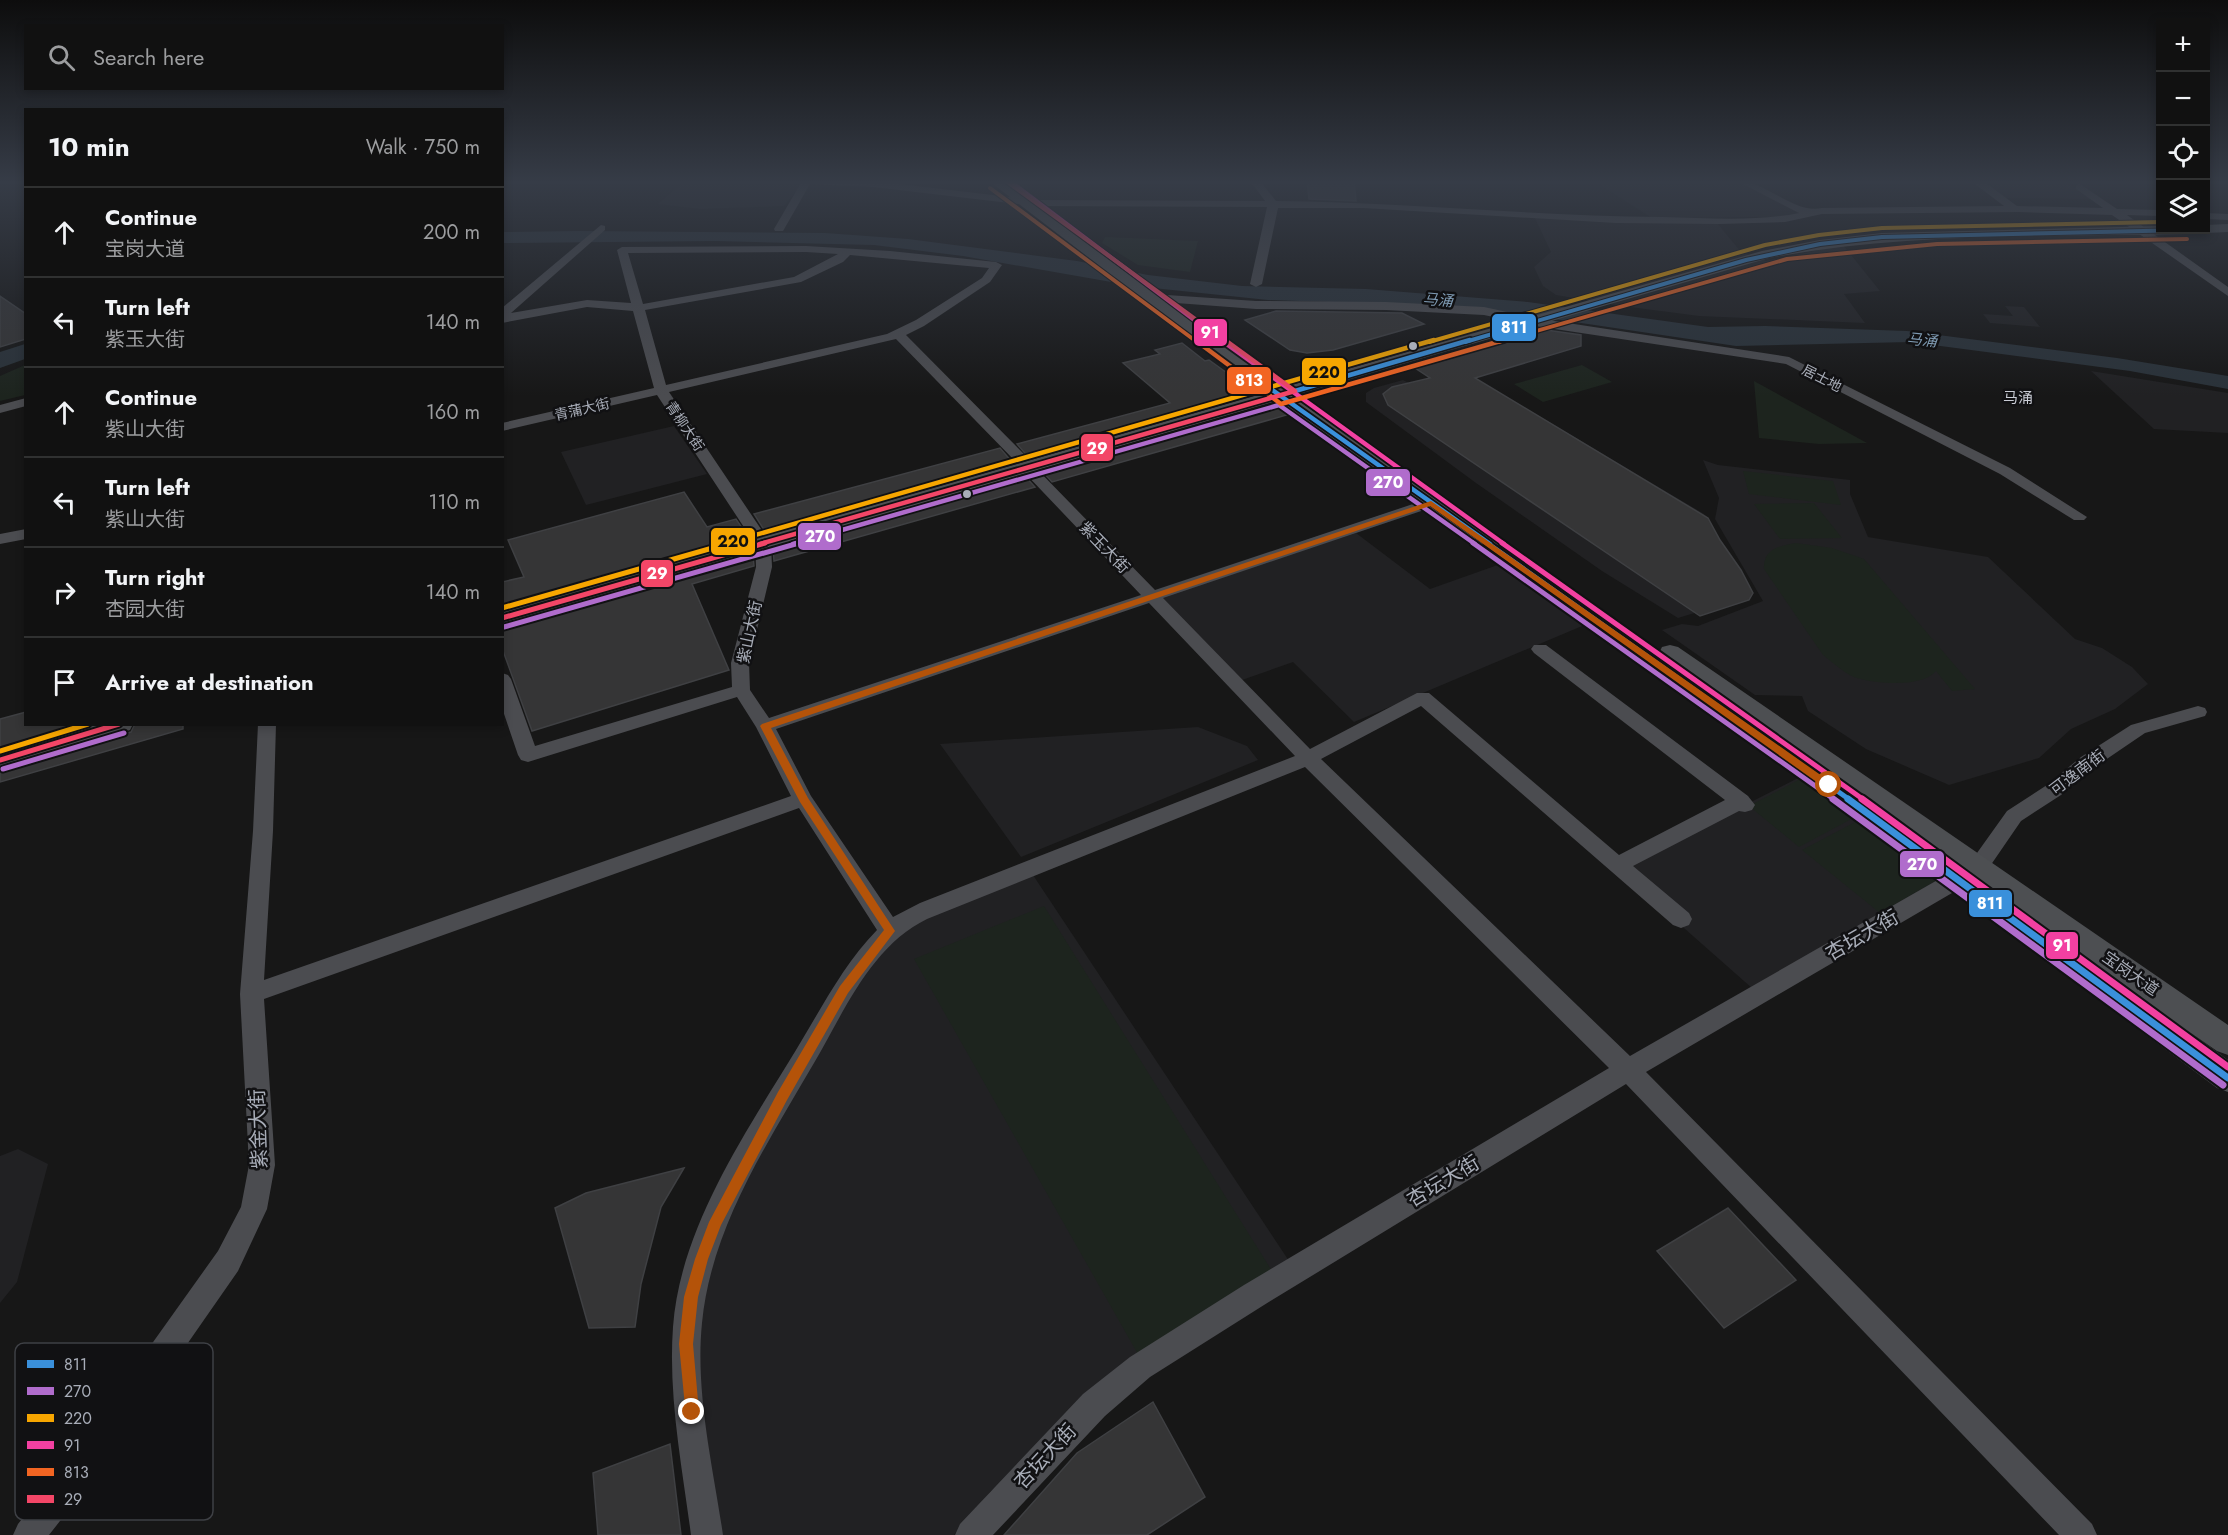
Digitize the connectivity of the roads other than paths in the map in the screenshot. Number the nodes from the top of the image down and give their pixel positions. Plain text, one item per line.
1 (574, 253) edge
2 (623, 253) edge
3 (845, 253) edge
4 (872, 253) edge
5 (1097, 253) edge
6 (1101, 253) edge
7 (1263, 253) edge
8 (1780, 253) edge
9 (2172, 253) edge
10 (1256, 284) dead end
11 (633, 292) junction
12 (2228, 292) edge
13 (1167, 299) junction
14 (638, 308) junction
15 (504, 315) edge
16 (1526, 319) junction
17 (1198, 328) junction
18 (898, 334) junction
19 (1283, 390) junction
20 (661, 391) junction
21 (24, 403) edge
22 (0, 409) edge
23 (504, 427) edge
24 (1024, 463) junction
25 (1431, 503) junction
26 (2079, 517) dead end
27 (24, 534) edge
28 (760, 538) junction
29 (0, 539) edge
30 (1153, 596) junction
31 (504, 603) edge
32 (504, 617) edge
33 (1540, 649) dead end
34 (504, 685) edge
35 (741, 690) junction
36 (2198, 712) dead end
37 (74, 726) edge
38 (114, 726) edge
39 (267, 726) edge
40 (765, 726) junction
41 (0, 748) edge
42 (1308, 758) junction
43 (0, 759) edge
44 (803, 799) junction
45 (1617, 865) junction
46 (1968, 873) junction
47 (1681, 919) dead end
48 (890, 931) junction
49 (252, 994) junction
50 (2228, 1042) edge
51 (1628, 1070) junction
52 (2228, 1078) edge
53 (170, 1343) edge
54 (41, 1520) edge
55 (29, 1535) edge
56 (707, 1535) edge
57 (971, 1535) edge
58 (2081, 1535) edge

1 - 15 street
2 - 11 street, 青柳大街
3 - 14 street
4 - 18 street, 青蒲大街
5 - 17 main road, 宝岗大道
6 - 13 main road, 宝岗大道
7 - 10 street
8 - 16 main road
9 - 12 street
11 - 14 street, 青柳大街
11 - 15 street
13 - 16 street, 居士地
13 - 17 main road, 宝岗大道
14 - 15 street
14 - 20 street, 青柳大街
16 - 19 main road
16 - 26 street, 居士地
17 - 19 main road, 宝岗大道
18 - 20 street, 青蒲大街
18 - 24 street, 紫玉大街
19 - 24 main road
19 - 25 main road, 宝岗大道
19 - 46 main road, 宝岗大道
20 - 23 street, 青蒲大街
20 - 28 street, 青柳大街
21 - 22 street
24 - 28 main road
24 - 30 street, 紫玉大街
25 - 30 street
25 - 46 main road, 宝岗大道
27 - 29 street
28 - 31 main road
28 - 32 main road
28 - 35 street, 紫山大街
30 - 40 street
30 - 42 street, 紫玉大街
33 - 45 street
34 - 35 street
35 - 40 street
36 - 46 street, 可逸南街
37 - 41 main road
38 - 43 main road
39 - 49 street, 紫金大街
40 - 44 street
42 - 45 street
42 - 48 street
42 - 51 street, 紫玉大街
44 - 48 street
44 - 49 street
45 - 47 street
46 - 50 main road, 宝岗大道
46 - 51 street, 杏坛大街
46 - 52 main road, 宝岗大道
48 - 56 street
49 - 53 street, 紫金大街
51 - 57 street, 杏坛大街
51 - 58 street, 紫玉大街
54 - 55 street, 紫金大街

